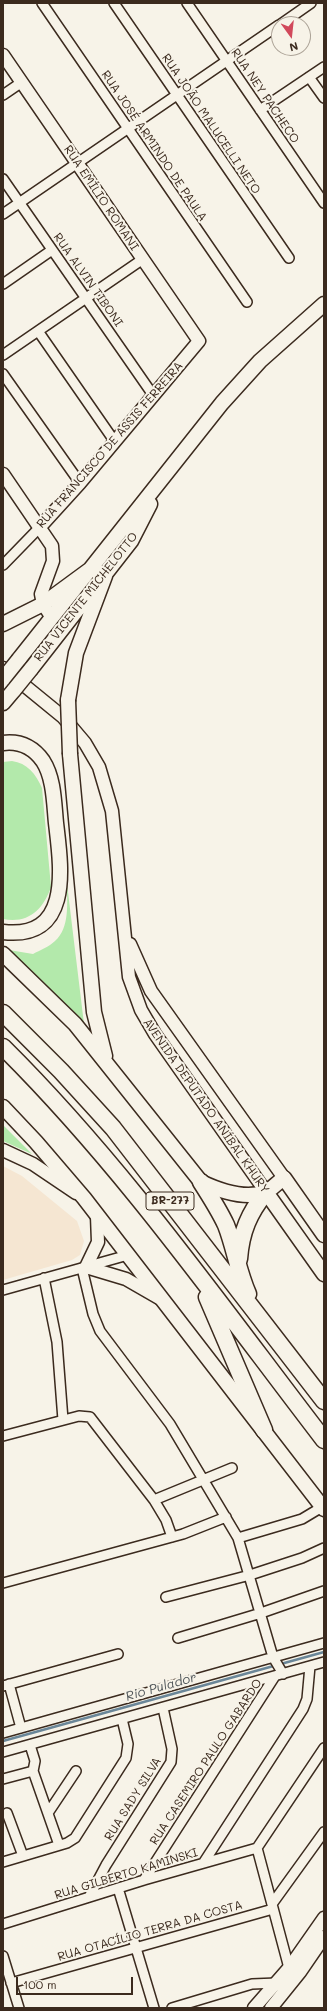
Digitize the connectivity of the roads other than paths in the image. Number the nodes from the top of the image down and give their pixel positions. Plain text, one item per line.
1 (42, 3) edge
2 (114, 3) edge
3 (311, 3) edge
4 (190, 4) edge
5 (293, 16) edge
6 (271, 31) edge
7 (3, 55) edge
8 (226, 61) junction
9 (324, 67) edge
10 (309, 77) junction
11 (22, 82) junction
12 (3, 95) edge
13 (177, 95) junction
14 (324, 98) edge
15 (260, 110) junction
16 (128, 128) junction
17 (77, 163) junction
18 (3, 179) edge
19 (19, 203) junction
20 (324, 203) edge
21 (3, 214) edge
22 (52, 250) junction
23 (289, 258) dead end
24 (143, 259) junction
25 (3, 284) edge
26 (86, 298) junction
27 (247, 302) dead end
28 (324, 304) edge
29 (38, 331) junction
30 (199, 341) joint
31 (3, 356) edge
32 (3, 374) edge
33 (153, 395) junction
34 (114, 442) junction
35 (3, 474) edge
36 (80, 483) junction
37 (159, 485) junction
38 (40, 527) junction
39 (3, 565) edge
40 (92, 568) junction
41 (105, 576) junction
42 (43, 604) junction
43 (52, 618) junction
44 (3, 624) edge
45 (3, 668) edge
46 (3, 679) edge
47 (3, 703) edge
48 (3, 743) edge
49 (124, 930) junction
50 (3, 932) edge
51 (3, 954) edge
52 (3, 1013) edge
53 (3, 1048) edge
54 (108, 1064) junction
55 (3, 1107) edge
56 (3, 1150) edge
57 (284, 1178) junction
58 (201, 1182) junction
59 (266, 1192) junction
60 (84, 1198) junction
61 (97, 1216) junction
62 (324, 1235) edge
63 (128, 1256) junction
64 (84, 1268) junction
65 (324, 1274) edge
66 (198, 1275) junction
67 (44, 1278) junction
68 (241, 1278) junction
69 (3, 1290) edge
70 (163, 1301) junction
71 (256, 1314) junction
72 (324, 1401) edge
73 (63, 1420) junction
74 (264, 1430) junction
75 (3, 1436) edge
76 (324, 1440) edge
77 (232, 1468) dead end
78 (204, 1480) junction
79 (154, 1500) junction
80 (323, 1508) edge
81 (226, 1517) junction
82 (172, 1537) junction
83 (238, 1538) junction
84 (324, 1548) edge
85 (250, 1575) junction
86 (3, 1583) edge
87 (324, 1591) edge
88 (166, 1597) dead end
89 (261, 1612) junction
90 (178, 1638) dead end
91 (324, 1643) edge
92 (118, 1654) dead end
93 (273, 1657) junction
94 (324, 1662) edge
95 (310, 1666) junction
96 (279, 1675) junction
97 (6, 1685) edge
98 (163, 1708) junction
99 (122, 1719) junction
100 (21, 1728) junction
101 (3, 1733) edge
102 (30, 1745) junction
103 (324, 1748) edge
104 (3, 1752) edge
105 (33, 1770) junction
106 (76, 1771) dead end
107 (3, 1779) edge
108 (7, 1813) dead end
109 (48, 1813) junction
110 (324, 1832) edge
111 (59, 1845) junction
112 (257, 1848) junction
113 (23, 1856) junction
114 (3, 1862) edge
115 (204, 1862) junction
116 (144, 1880) junction
117 (118, 1888) junction
118 (90, 1897) junction
119 (273, 1906) junction
120 (324, 1918) edge
121 (3, 1924) edge
122 (324, 1937) edge
123 (136, 1948) junction
124 (3, 1956) edge
125 (289, 1968) junction
126 (11, 1983) junction
127 (277, 1983) junction
128 (19, 2008) edge
129 (154, 2008) edge
130 (172, 2008) edge
131 (254, 2008) edge
132 (271, 2008) edge

1 - 16 street, RUA JOSÉ ARMINDO DE PAULA
2 - 13 street, RUA JOÃO MALUCELLI NETO
3 - 5 street
4 - 8 street, RUA NEY PACHECO
6 - 8 street
7 - 11 main road, RUA EMÍLIO ROMANI
8 - 13 street
8 - 15 street, RUA NEY PACHECO
9 - 10 street
10 - 14 street
10 - 15 street
11 - 12 street
11 - 17 main road, RUA EMÍLIO ROMANI
13 - 16 street
13 - 23 street, RUA JOÃO MALUCELLI NETO
15 - 20 street, RUA NEY PACHECO
16 - 17 street
16 - 27 street, RUA JOSÉ ARMINDO DE PAULA
17 - 19 street
17 - 24 main road, RUA EMÍLIO ROMANI
18 - 19 street, RUA ALVIN TIBONI
19 - 21 street
19 - 22 street, RUA ALVIN TIBONI
22 - 25 street
22 - 26 street, RUA ALVIN TIBONI
24 - 26 street
24 - 30 main road, RUA EMÍLIO ROMANI
26 - 29 street
26 - 33 street, RUA ALVIN TIBONI
28 - 37 main road, RUA VICENTE MICHELOTTO
29 - 31 street
29 - 34 street
30 - 33 main road, RUA FRANCISCO DE ASSIS FERREIRA
32 - 36 street
33 - 34 main road, RUA FRANCISCO DE ASSIS FERREIRA
34 - 36 main road, RUA FRANCISCO DE ASSIS FERREIRA
35 - 38 main road
36 - 38 main road, RUA FRANCISCO DE ASSIS FERREIRA
37 - 40 main road, RUA VICENTE MICHELOTTO
37 - 41 main road, RUA VICENTE MICHELOTTO
38 - 39 street, RUA FRANCISCO DE ASSIS FERREIRA
38 - 42 main road
40 - 41 main road
40 - 42 main road
40 - 43 main road, RUA VICENTE MICHELOTTO
41 - 47 main road, RUA VICENTE MICHELOTTO, bridge
41 - 54 main road, bridge
42 - 43 main road
42 - 44 main road
43 - 46 main road, RUA VICENTE MICHELOTTO, bridge
45 - 49 main road
48 - 50 main road
49 - 57 main road, AVENIDA DEPUTADO ANÍBAL KHURY
49 - 59 main road, AVENIDA DEPUTADO ANÍBAL KHURY
51 - 54 main road
52 - 71 highway, BR-277
53 - 66 highway, BR-277
54 - 58 main road
55 - 60 main road
56 - 60 main road
57 - 59 main road
57 - 62 main road, AVENIDA DEPUTADO ANÍBAL KHURY
58 - 59 main road
58 - 68 highway
59 - 65 main road, AVENIDA DEPUTADO ANÍBAL KHURY
59 - 68 highway
60 - 61 main road
61 - 63 main road
61 - 64 main road
63 - 64 street
63 - 70 main road
64 - 67 street
64 - 70 main road
64 - 78 street
66 - 74 highway
66 - 76 highway, BR-277
67 - 69 street
67 - 73 street
68 - 71 highway
70 - 74 main road
71 - 72 highway, BR-277
73 - 75 street
73 - 79 street
74 - 80 main road
77 - 78 street
78 - 79 street
78 - 81 street
79 - 82 street
80 - 83 street
81 - 82 street
81 - 83 street
82 - 86 street
83 - 85 street
84 - 85 street
85 - 88 street
85 - 89 street
87 - 89 street
89 - 90 street
89 - 93 street
91 - 93 street
92 - 97 street
93 - 96 street
93 - 100 street
94 - 95 street
95 - 96 street
95 - 115 street
96 - 98 street
96 - 116 street, RUA CASEMIRO PAULO GABARDO
97 - 100 street
98 - 99 street
98 - 118 street, RUA SADY SILVA
99 - 102 street
99 - 111 street
100 - 101 street
102 - 104 street
102 - 105 street
103 - 112 street
105 - 107 street
105 - 109 street
106 - 109 street
108 - 113 street
109 - 111 street
110 - 119 street
111 - 113 street
112 - 115 street, RUA GILBERTO KAMINSKI
112 - 119 street
113 - 114 street
115 - 116 street, RUA GILBERTO KAMINSKI
116 - 117 street, RUA GILBERTO KAMINSKI
117 - 118 street, RUA GILBERTO KAMINSKI
117 - 123 street
118 - 121 street, RUA GILBERTO KAMINSKI
119 - 123 street, RUA OTACÍLIO TERRA DA COSTA
119 - 125 street
120 - 125 main road
122 - 132 main road
123 - 126 street, RUA OTACÍLIO TERRA DA COSTA
123 - 129 street
124 - 126 street
125 - 127 main road
126 - 128 street
127 - 130 street
127 - 131 main road

